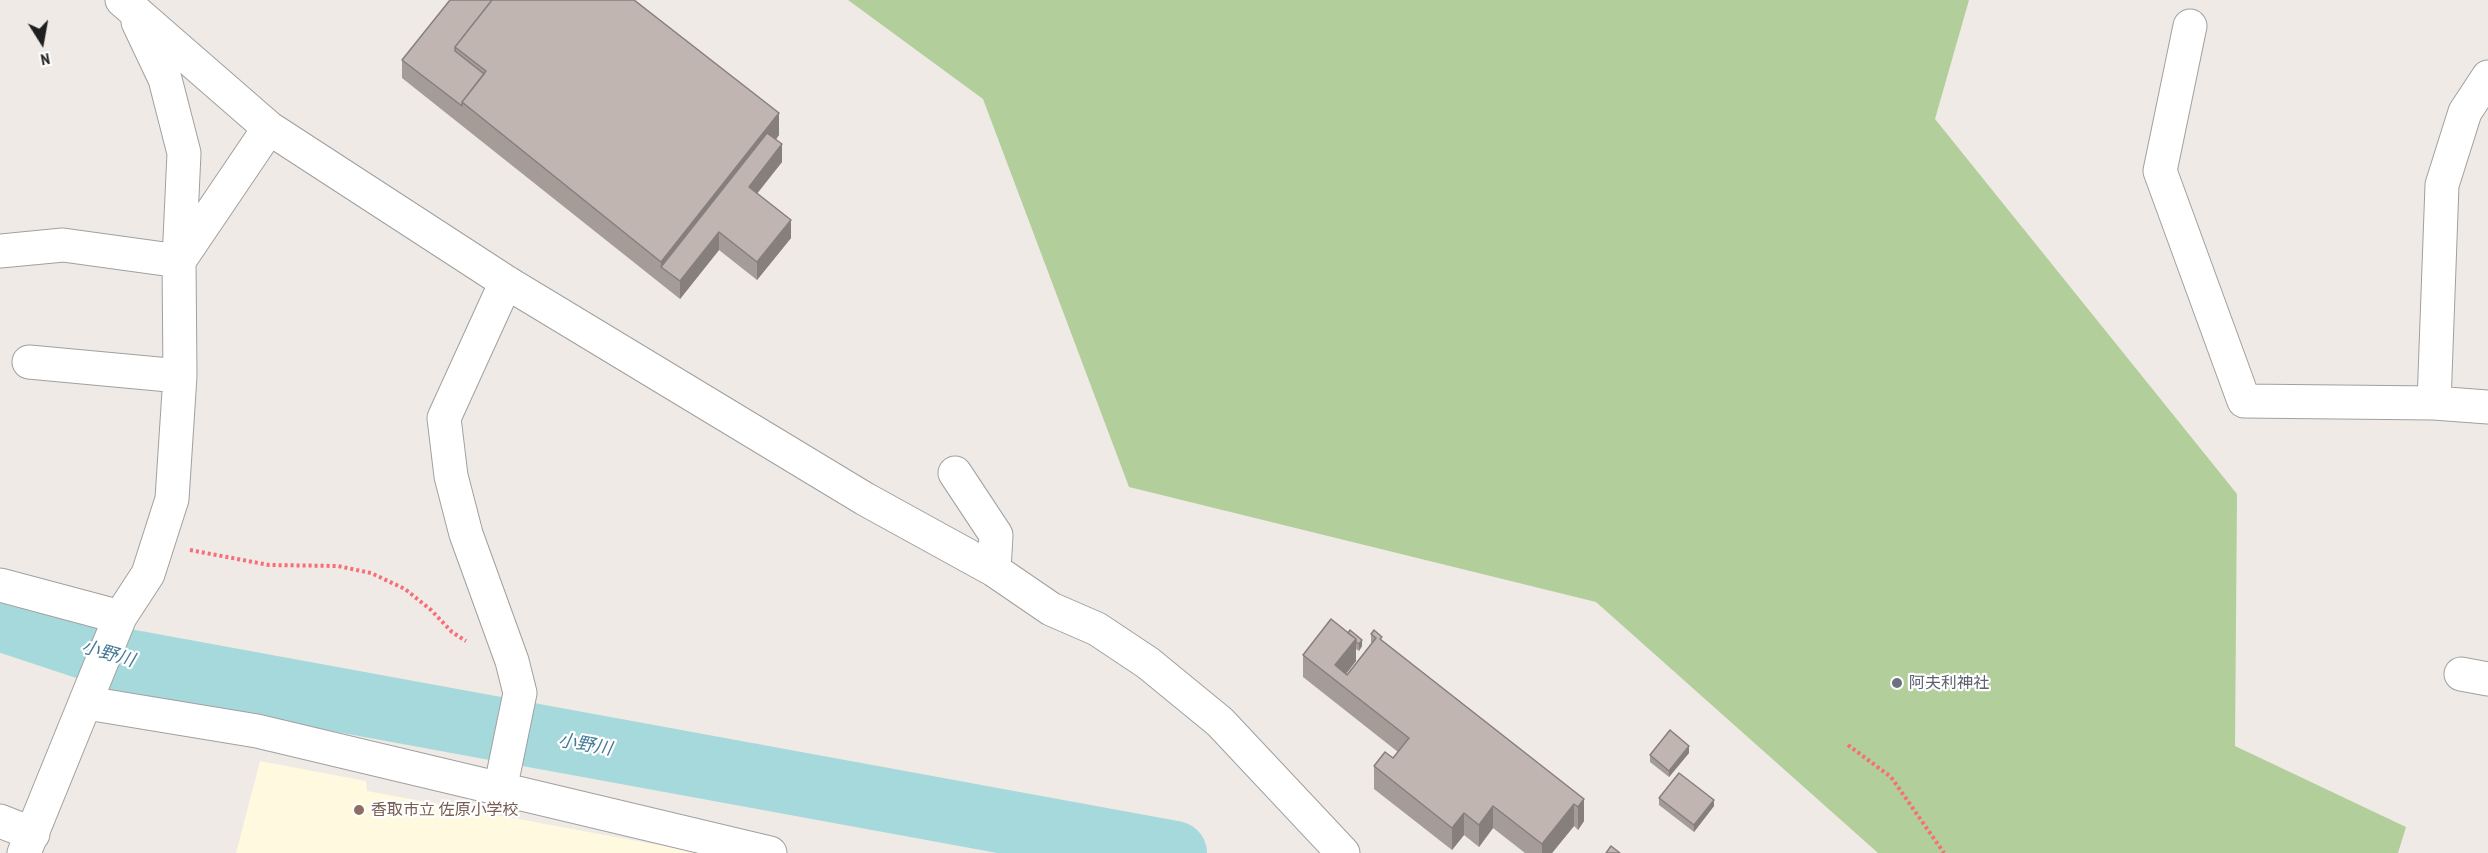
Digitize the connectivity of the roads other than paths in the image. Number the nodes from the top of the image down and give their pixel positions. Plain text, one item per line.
1 (127, 4) edge
2 (2190, 26) dead end
3 (2488, 77) edge
4 (269, 128) junction
5 (0, 251) edge
6 (179, 261) junction
7 (506, 282) junction
8 (29, 363) dead end
9 (180, 376) junction
10 (2434, 404) junction
11 (2488, 407) edge
12 (955, 473) dead end
13 (994, 570) junction
14 (0, 585) edge
15 (120, 617) junction
16 (87, 703) junction
17 (500, 790) junction
18 (0, 821) edge
19 (28, 844) edge
20 (770, 853) edge
21 (1343, 853) edge

1 - 4 street
1 - 6 street
2 - 10 street
3 - 10 street
4 - 6 street
4 - 7 street
5 - 6 street
6 - 9 street
7 - 13 street
7 - 17 street
8 - 9 street
9 - 15 street
10 - 11 street
12 - 13 street
13 - 21 street
14 - 15 street
15 - 16 street
16 - 17 street
16 - 19 street
17 - 20 street
18 - 19 street

